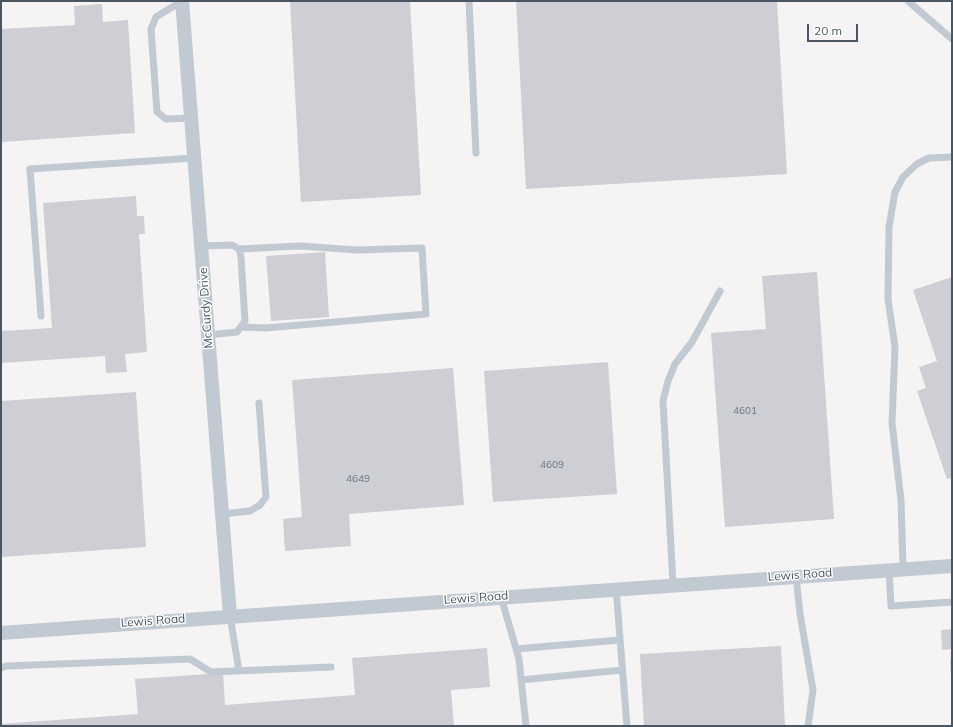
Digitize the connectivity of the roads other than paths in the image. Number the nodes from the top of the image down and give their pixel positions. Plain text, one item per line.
1 (182, 1) edge
2 (470, 1) edge
3 (908, 1) edge
4 (952, 39) edge
5 (191, 118) junction
6 (476, 153) dead end
7 (952, 157) edge
8 (194, 158) junction
9 (201, 246) junction
10 (239, 249) junction
11 (720, 291) dead end
12 (41, 316) dead end
13 (242, 327) junction
14 (208, 335) junction
15 (259, 403) dead end
16 (222, 514) junction
17 (952, 566) edge
18 (903, 568) junction
19 (889, 569) junction
20 (796, 575) junction
21 (673, 584) junction
22 (616, 588) junction
23 (501, 597) junction
24 (952, 602) edge
25 (230, 616) junction
26 (1, 632) edge
27 (620, 640) junction
28 (516, 649) junction
29 (1, 668) edge
30 (331, 668) dead end
31 (622, 670) junction
32 (239, 671) junction
33 (521, 680) junction
34 (526, 726) edge
35 (626, 726) edge
36 (808, 726) edge

1 - 5 street, McCurdy Drive
1 - 5 lane
2 - 6 lane
3 - 4 lane
5 - 8 street, McCurdy Drive
7 - 18 lane
8 - 9 street, McCurdy Drive
8 - 12 lane
9 - 10 lane
9 - 14 street, McCurdy Drive
10 - 13 lane
10 - 13 lane
11 - 21 lane
13 - 14 lane
14 - 16 street, McCurdy Drive
15 - 16 lane
16 - 25 street, McCurdy Drive
17 - 18 street, Lewis Road
18 - 19 street, Lewis Road
19 - 20 street, Lewis Road
19 - 24 lane
20 - 21 street, Lewis Road
20 - 36 lane
21 - 22 street, Lewis Road
22 - 23 street, Lewis Road
22 - 27 lane
23 - 25 street, Lewis Road
23 - 28 lane
25 - 26 street, Lewis Road
25 - 32 lane
27 - 28 lane
27 - 31 lane
28 - 33 lane
29 - 32 lane
30 - 32 lane
31 - 33 lane
31 - 35 lane
33 - 34 lane

